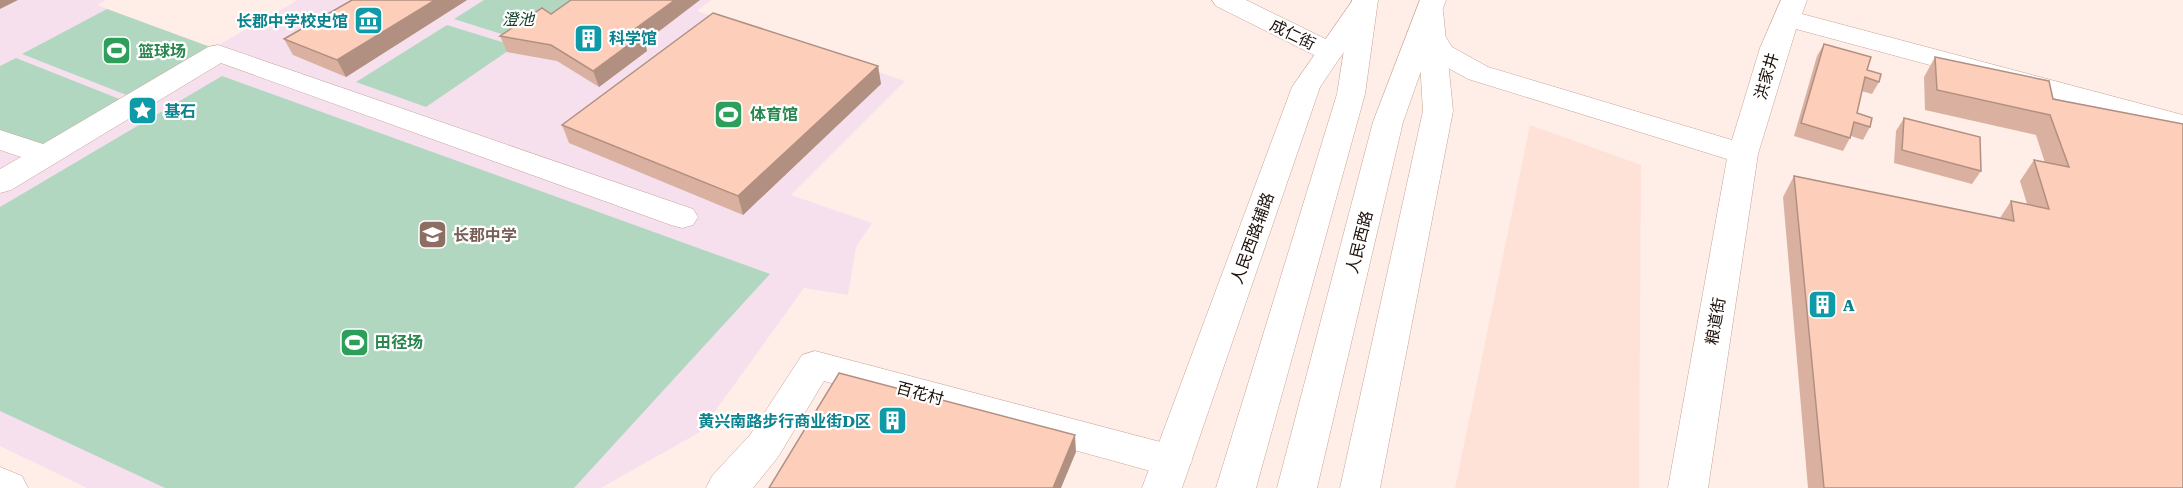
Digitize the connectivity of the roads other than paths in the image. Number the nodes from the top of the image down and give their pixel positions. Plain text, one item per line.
1 (1225, 0) edge
2 (1365, 1) edge
3 (1790, 9) edge
4 (1432, 17) edge
5 (1329, 52) junction
6 (2183, 124) edge
7 (0, 140) edge
8 (40, 153) junction
9 (1743, 154) junction
10 (0, 183) edge
11 (682, 217) dead end
12 (1167, 474) edge
13 (0, 484) edge
14 (8, 488) edge
15 (726, 488) edge
16 (1236, 488) edge
17 (1297, 488) edge
18 (1360, 488) edge
19 (1688, 488) edge

1 - 5 street, 成仁街
2 - 5 street, 人民西路辅路
2 - 16 street
3 - 6 street
3 - 9 street, 洪家井
4 - 9 street
4 - 17 street, 人民西路
4 - 18 street
5 - 12 street, 人民西路辅路
7 - 8 street
8 - 10 street
8 - 11 street
9 - 19 street, 粮道街
12 - 15 street, 百花村
13 - 14 street

